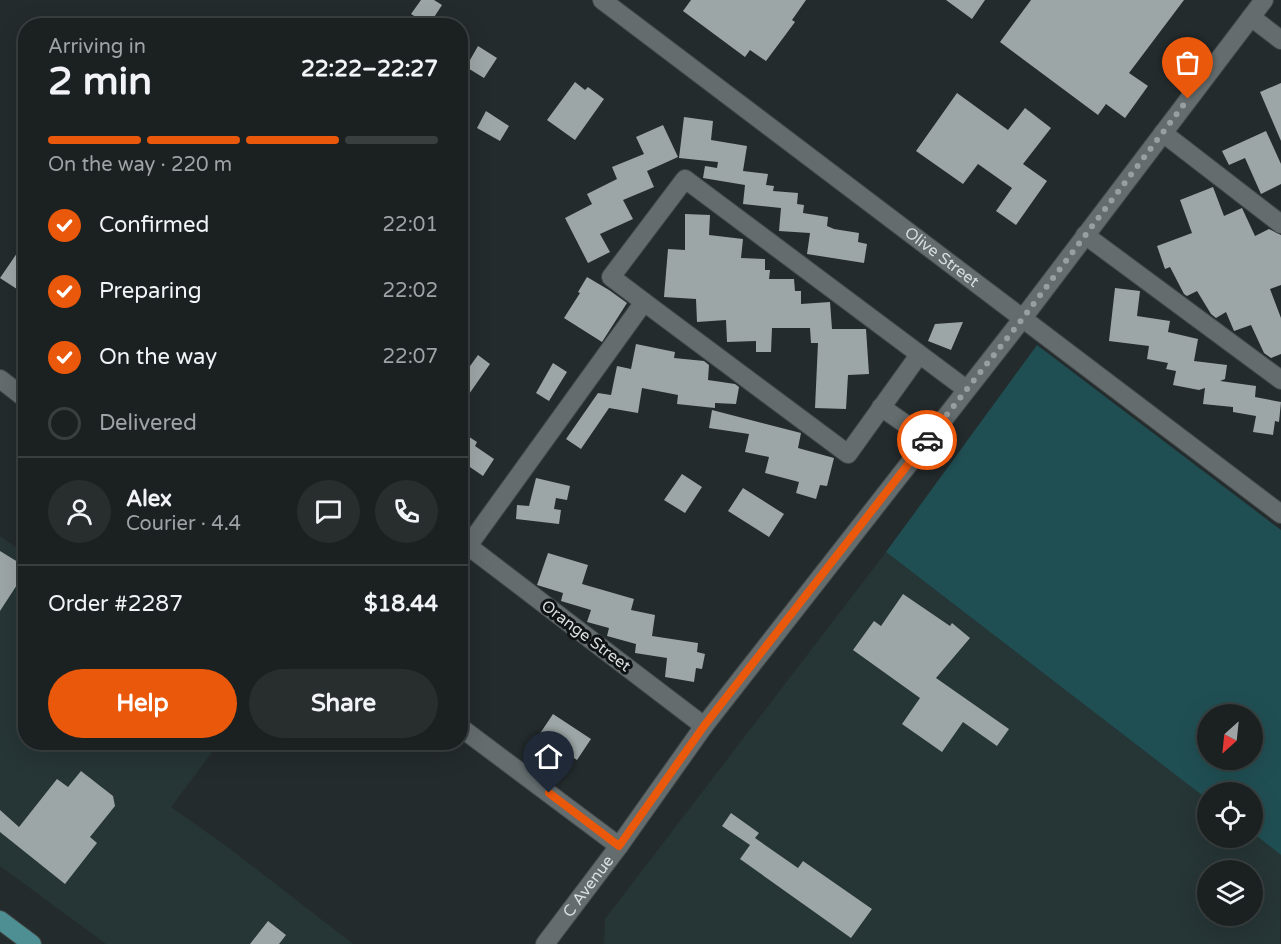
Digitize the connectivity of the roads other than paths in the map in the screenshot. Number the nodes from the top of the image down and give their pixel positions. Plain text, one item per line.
1 (602, 0) edge
2 (1264, 0) edge
3 (1251, 17) junction
4 (1281, 40) edge
5 (1163, 133) junction
6 (1281, 224) edge
7 (1085, 235) junction
8 (644, 302) junction
9 (1023, 318) junction
10 (920, 355) junction
11 (0, 379) edge
12 (1281, 381) edge
13 (966, 389) junction
14 (18, 393) edge
15 (881, 407) junction
16 (927, 439) junction
17 (1281, 514) edge
18 (704, 726) junction
19 (468, 733) edge
20 (619, 846) junction
21 (0, 920) edge
22 (549, 943) edge
23 (32, 944) edge

1 - 9 street, Olive Street
2 - 3 street, C Avenue
3 - 4 street
3 - 5 street, C Avenue
5 - 6 street
5 - 7 street, C Avenue
7 - 9 street, C Avenue
7 - 12 street
8 - 10 street
8 - 15 street
8 - 18 street, Orange Street
9 - 13 street, C Avenue
9 - 17 street, Olive Street
10 - 13 street
10 - 15 street
11 - 14 street
13 - 16 street, C Avenue
15 - 16 street
16 - 18 street, C Avenue
18 - 20 street, C Avenue
19 - 20 street
20 - 22 street, C Avenue
21 - 23 main road

